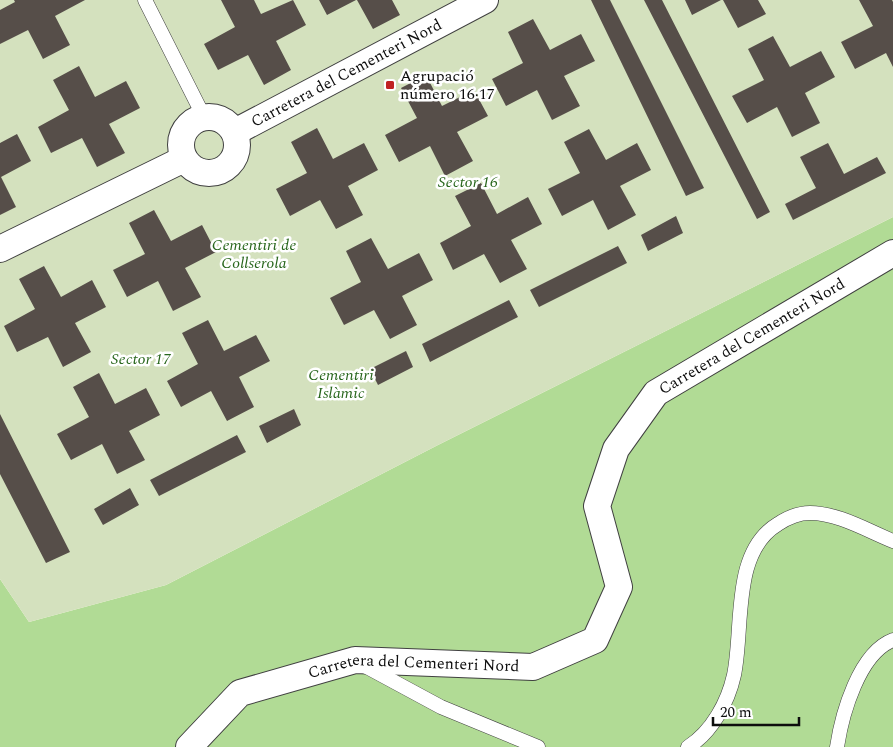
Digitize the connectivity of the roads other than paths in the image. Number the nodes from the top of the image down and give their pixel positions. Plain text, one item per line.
1 (144, 0) edge
2 (484, 0) edge
3 (204, 117) junction
4 (235, 132) junction
5 (184, 159) junction
6 (0, 249) edge
7 (893, 253) edge
8 (893, 541) edge
9 (893, 640) edge
10 (355, 660) junction
11 (189, 747) edge
12 (538, 747) edge
13 (688, 747) edge
14 (837, 747) edge

1 - 3 lane
2 - 4 street, Carretera del Cementeri Nord
3 - 4 street, Carretera del Cementeri Nord
3 - 5 street
4 - 5 street, Carretera del Cementeri Nord
5 - 6 street
7 - 10 street, Carretera del Cementeri Nord
8 - 13 lane
9 - 14 lane
10 - 11 street, Carretera del Cementeri Nord
10 - 12 lane

